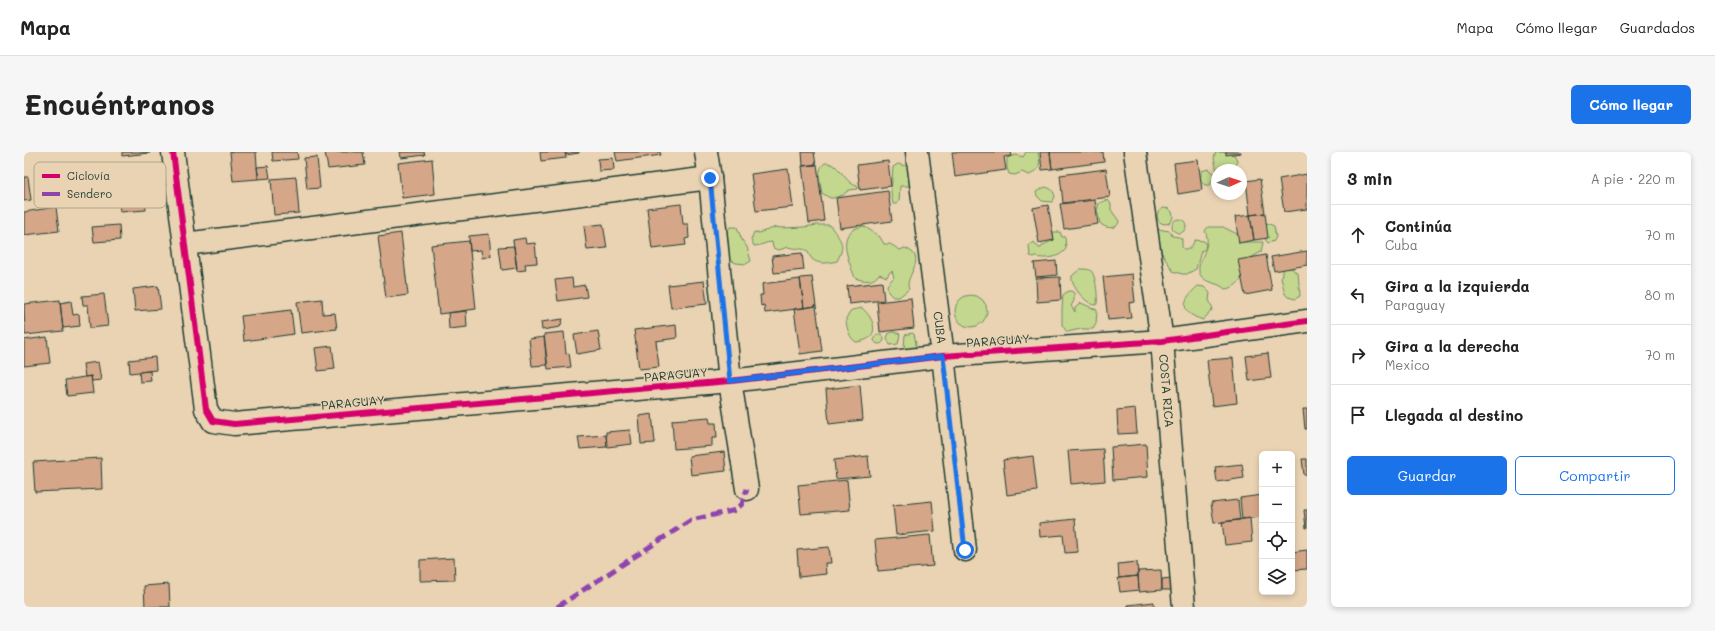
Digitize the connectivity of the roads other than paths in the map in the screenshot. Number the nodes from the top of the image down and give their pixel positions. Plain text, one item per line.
1 (173, 152) edge
2 (706, 152) edge
3 (917, 152) edge
4 (1135, 152) edge
5 (710, 178) junction
6 (185, 244) junction
7 (1307, 321) edge
8 (1162, 340) junction
9 (943, 356) junction
10 (730, 381) junction
11 (747, 489) dead end
12 (965, 550) dead end
13 (1184, 607) edge

1 - 6 street
2 - 5 street
3 - 9 street, CUBA
4 - 8 street, COSTA RICA
5 - 6 street
5 - 10 street
6 - 10 street, PARAGUAY
7 - 8 street, PARAGUAY
8 - 9 street, PARAGUAY
8 - 13 street, COSTA RICA
9 - 10 street, PARAGUAY
9 - 12 street, CUBA
10 - 11 street

